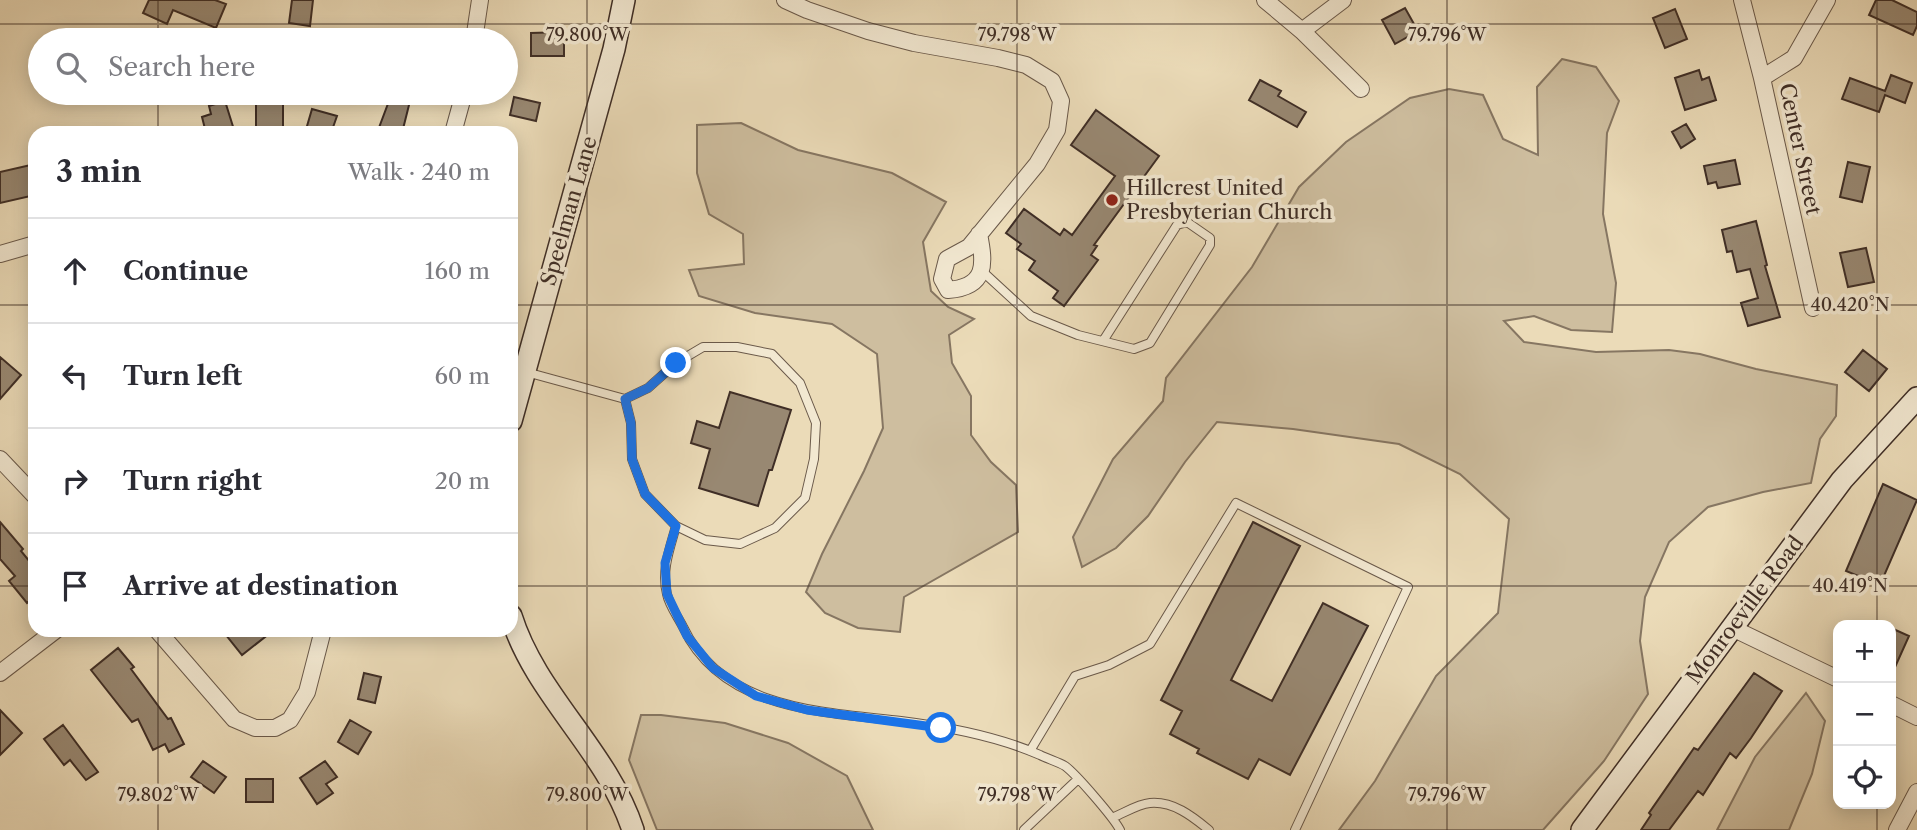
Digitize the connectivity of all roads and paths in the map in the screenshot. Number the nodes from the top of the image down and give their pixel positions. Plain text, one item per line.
1 (480, 0) edge
2 (624, 0) edge
3 (785, 0) edge
4 (1265, 0) edge
5 (1343, 0) edge
6 (1742, 0) edge
7 (1827, 0) edge
8 (476, 28) edge
9 (1302, 31) junction
10 (1762, 78) junction
11 (1361, 89) dead end
12 (461, 105) edge
13 (455, 126) edge
14 (979, 234) junction
15 (28, 246) edge
16 (0, 254) edge
17 (982, 271) junction
18 (1813, 308) dead end
19 (1103, 341) junction
20 (524, 371) junction
21 (518, 394) edge
22 (1917, 397) edge
23 (625, 399) junction
24 (0, 459) edge
25 (28, 489) edge
26 (676, 526) junction
27 (1732, 628) junction
28 (47, 637) edge
29 (163, 637) edge
30 (321, 637) edge
31 (518, 637) edge
32 (0, 673) edge
33 (1833, 677) edge
34 (1896, 707) edge
35 (1917, 717) edge
36 (1030, 751) junction
37 (1077, 780) junction
38 (1917, 792) edge
39 (1114, 817) junction
40 (634, 830) edge
41 (1024, 830) edge
42 (1120, 830) edge
43 (1209, 830) edge
44 (1295, 830) edge
45 (1582, 830) edge
46 (1897, 830) edge

1 - 8 street
2 - 20 street, Speelman Lane
3 - 14 street
4 - 9 street
5 - 9 street
6 - 10 street, Center Street
7 - 10 street
9 - 11 street
10 - 18 street, Center Street
12 - 13 street
14 - 17 street
14 - 17 street
15 - 16 street
17 - 19 lane
19 - 19 lane
20 - 21 street, Speelman Lane
20 - 23 lane
22 - 27 street, Monroeville Road
23 - 26 lane
23 - 26 lane
24 - 25 street
26 - 36 lane
27 - 33 street
27 - 45 street, Monroeville Road
28 - 32 street
29 - 30 street
31 - 40 street
34 - 35 street
36 - 37 lane
36 - 44 lane
37 - 39 lane
37 - 41 lane
38 - 46 street
39 - 42 lane
39 - 43 lane

